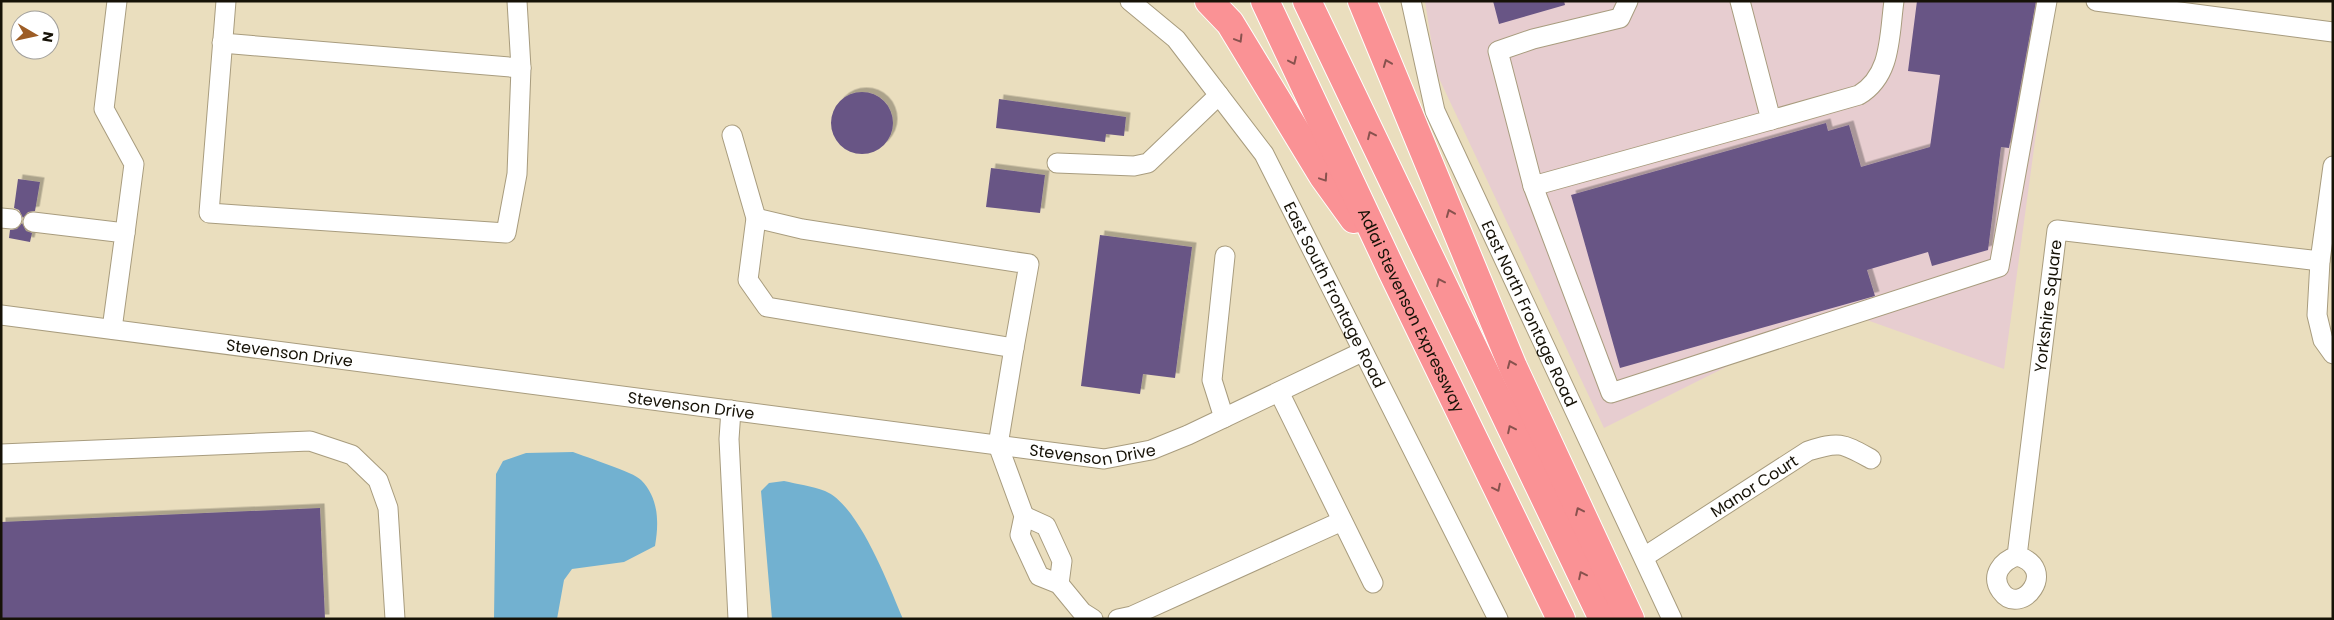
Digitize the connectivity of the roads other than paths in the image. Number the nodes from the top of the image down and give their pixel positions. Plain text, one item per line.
1 (117, 1) edge
2 (226, 1) edge
3 (517, 1) edge
4 (1130, 1) edge
5 (1209, 1) edge
6 (1265, 1) edge
7 (1307, 1) edge
8 (1362, 1) edge
9 (1411, 1) edge
10 (1628, 1) edge
11 (1740, 1) edge
12 (1894, 1) edge
13 (2047, 1) edge
14 (2096, 1) edge
15 (2333, 32) edge
16 (222, 43) junction
17 (521, 68) junction
18 (1219, 95) junction
19 (1771, 120) junction
20 (732, 136) dead end
21 (1058, 164) dead end
22 (2333, 166) edge
23 (1533, 186) junction
24 (756, 218) junction
25 (34, 222) dead end
26 (2329, 223) edge
27 (125, 233) junction
28 (1225, 256) dead end
29 (2320, 261) junction
30 (1392, 271) junction
31 (1, 315) edge
32 (112, 329) junction
33 (1014, 348) junction
34 (1362, 352) junction
35 (2333, 354) edge
36 (1279, 392) junction
37 (730, 410) junction
38 (1224, 418) junction
39 (998, 445) junction
40 (1, 454) edge
41 (1871, 459) dead end
42 (1024, 516) junction
43 (1342, 521) junction
44 (2017, 556) dead end
45 (1644, 557) junction
46 (1373, 583) dead end
47 (1059, 584) junction
48 (395, 619) edge
49 (738, 619) edge
50 (1093, 619) edge
51 (1118, 619) edge
52 (1498, 619) edge
53 (1561, 619) edge
54 (1603, 619) edge
55 (1630, 619) edge
56 (1672, 619) edge

1 - 27 street
2 - 16 street
3 - 17 street
4 - 18 street, East South Frontage Road
5 -> 30 highway
6 -> 30 highway, Adlai Stevenson Expressway
54 -> 7 highway
55 -> 8 highway
9 - 45 street, East North Frontage Road
10 - 23 street
11 - 19 street
12 - 19 street
13 - 23 street
14 - 15 street
16 - 17 street
16 - 17 street
18 - 21 street
18 - 34 street, East South Frontage Road
19 - 23 street
20 - 24 street
22 - 26 street
24 - 33 street
24 - 33 street
25 - 27 street
26 - 29 street
27 - 32 street
28 - 38 street
29 - 35 street
29 - 44 street, Yorkshire Square
30 -> 53 highway, Adlai Stevenson Expressway
31 - 32 street, Stevenson Drive
32 - 37 street, Stevenson Drive
33 - 39 street
34 - 36 street, Stevenson Drive
34 - 52 street, East South Frontage Road
36 - 38 street, Stevenson Drive
36 - 43 street
37 - 39 street, Stevenson Drive
37 - 49 street
38 - 39 street, Stevenson Drive
39 - 42 street
40 - 48 street
41 - 45 street, Manor Court
42 - 47 street
42 - 47 street
43 - 46 street
43 - 51 street
45 - 56 street, East North Frontage Road
47 - 50 street

